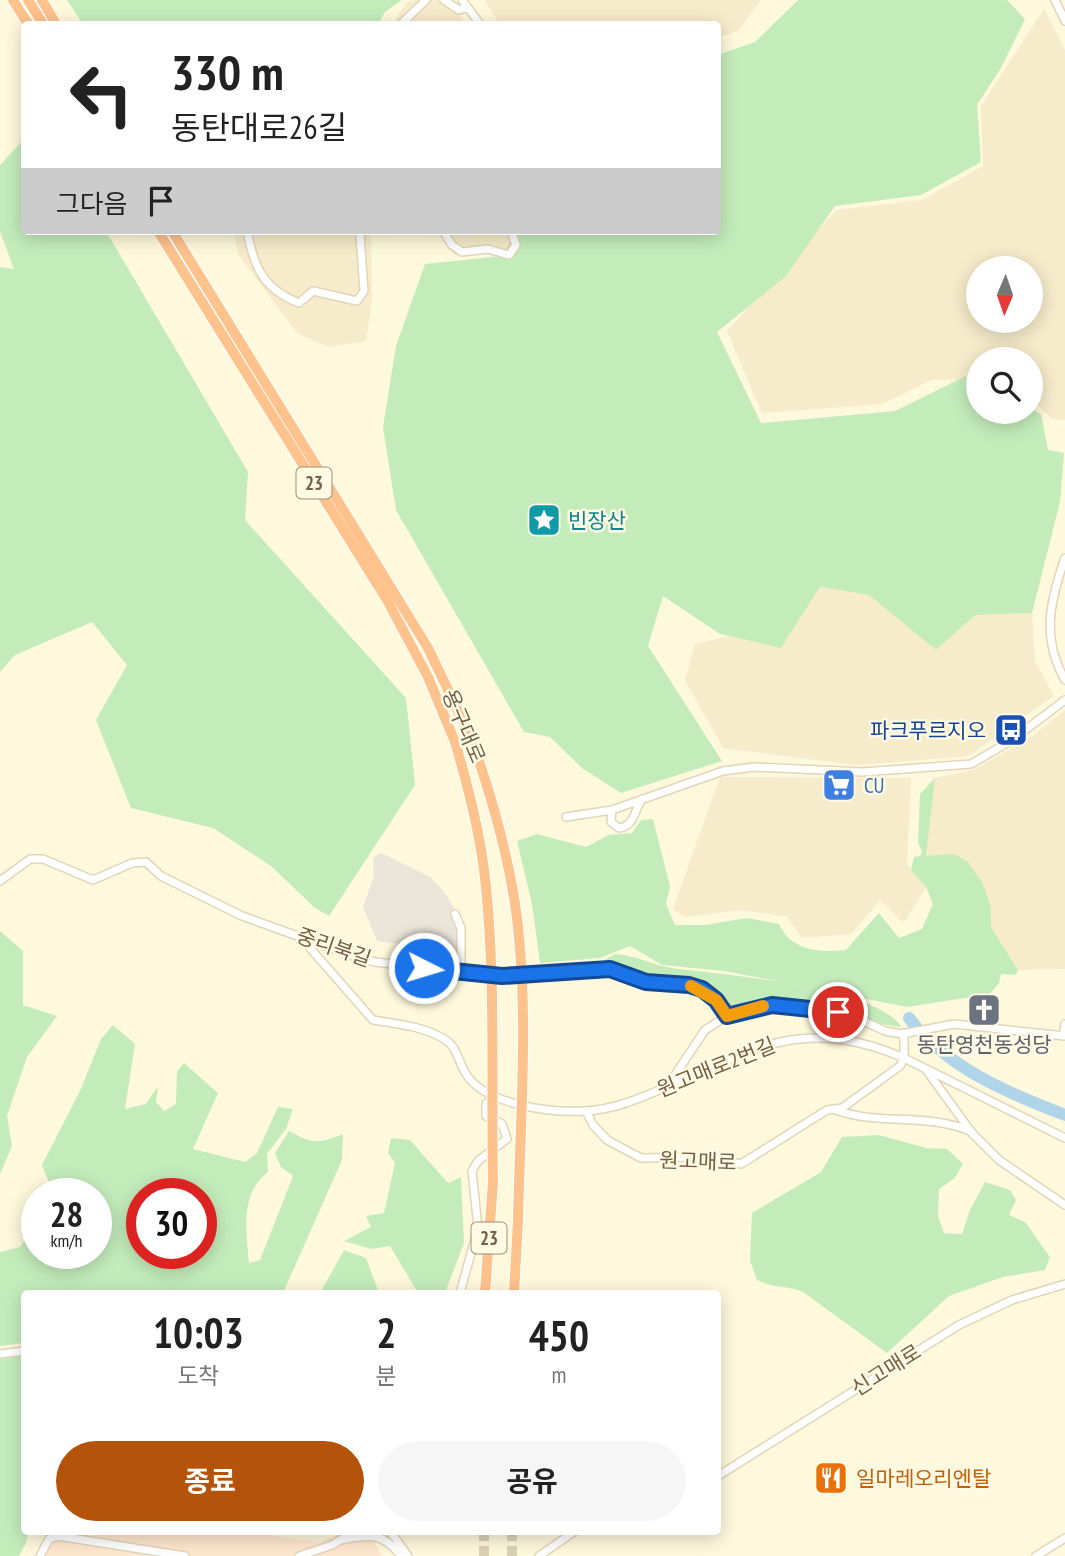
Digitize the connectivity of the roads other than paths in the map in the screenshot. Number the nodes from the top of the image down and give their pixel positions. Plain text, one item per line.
1 (10, 0) edge
2 (28, 0) edge
3 (42, 0) edge
4 (426, 0) edge
5 (444, 0) edge
6 (462, 0) edge
7 (1055, 0) edge
8 (467, 7) junction
9 (1065, 20) edge
10 (26, 21) edge
11 (41, 21) edge
12 (54, 21) edge
13 (404, 21) edge
14 (478, 21) edge
15 (160, 235) edge
16 (174, 235) edge
17 (248, 235) edge
18 (360, 235) edge
19 (446, 235) edge
20 (513, 235) edge
21 (1065, 558) edge
22 (1065, 680) edge
23 (1065, 700) edge
24 (643, 798) junction
25 (612, 810) junction
26 (566, 817) dead end
27 (0, 881) edge
28 (455, 914) dead end
29 (312, 940) junction
30 (461, 971) junction
31 (727, 1016) junction
32 (1065, 1024) edge
33 (906, 1033) junction
34 (1064, 1036) edge
35 (904, 1058) junction
36 (925, 1067) junction
37 (667, 1087) junction
38 (494, 1097) junction
39 (835, 1110) junction
40 (586, 1111) junction
41 (972, 1133) junction
42 (1065, 1138) edge
43 (1065, 1205) edge
44 (1065, 1284) edge
45 (461, 1290) edge
46 (485, 1290) edge
47 (514, 1290) edge
48 (21, 1351) edge
49 (0, 1354) edge
50 (721, 1474) edge
51 (349, 1535) edge
52 (393, 1535) edge
53 (569, 1535) edge
54 (1065, 1538) edge
55 (341, 1540) junction
56 (40, 1556) edge
57 (185, 1556) edge
58 (299, 1556) edge
59 (401, 1556) edge
60 (408, 1556) edge
61 (539, 1556) edge
62 (1036, 1556) edge

1 - 10 highway
2 - 11 highway
3 - 12 highway
4 - 13 street
5 - 8 street
6 - 8 street
7 - 9 street
8 - 14 street
15 - 46 highway, 용구대로 / 23, bridge
16 - 47 highway, 용구대로 / 23, bridge
17 - 18 street
19 - 20 street
21 - 22 street
23 - 24 street
24 - 25 street
24 - 25 street
25 - 26 street
27 - 29 street, 중리북길
28 - 30 street
29 - 30 street, 중리북길
29 - 38 street
30 - 31 street, 중리북길
31 - 33 street
31 - 37 street
32 - 34 street
33 - 34 street
33 - 35 street
35 - 36 street
35 - 37 street, 원고매로2번길
35 - 39 street, 원고매로
36 - 41 street
36 - 42 street
37 - 40 street, 원고매로2번길
38 - 40 street
38 - 45 street
39 - 40 street, 원고매로
39 - 41 street
41 - 43 street
44 - 50 street, 신고매로
48 - 49 street
51 - 55 street
52 - 60 street
53 - 61 street
54 - 62 street
55 - 58 street
55 - 59 street
56 - 57 street

